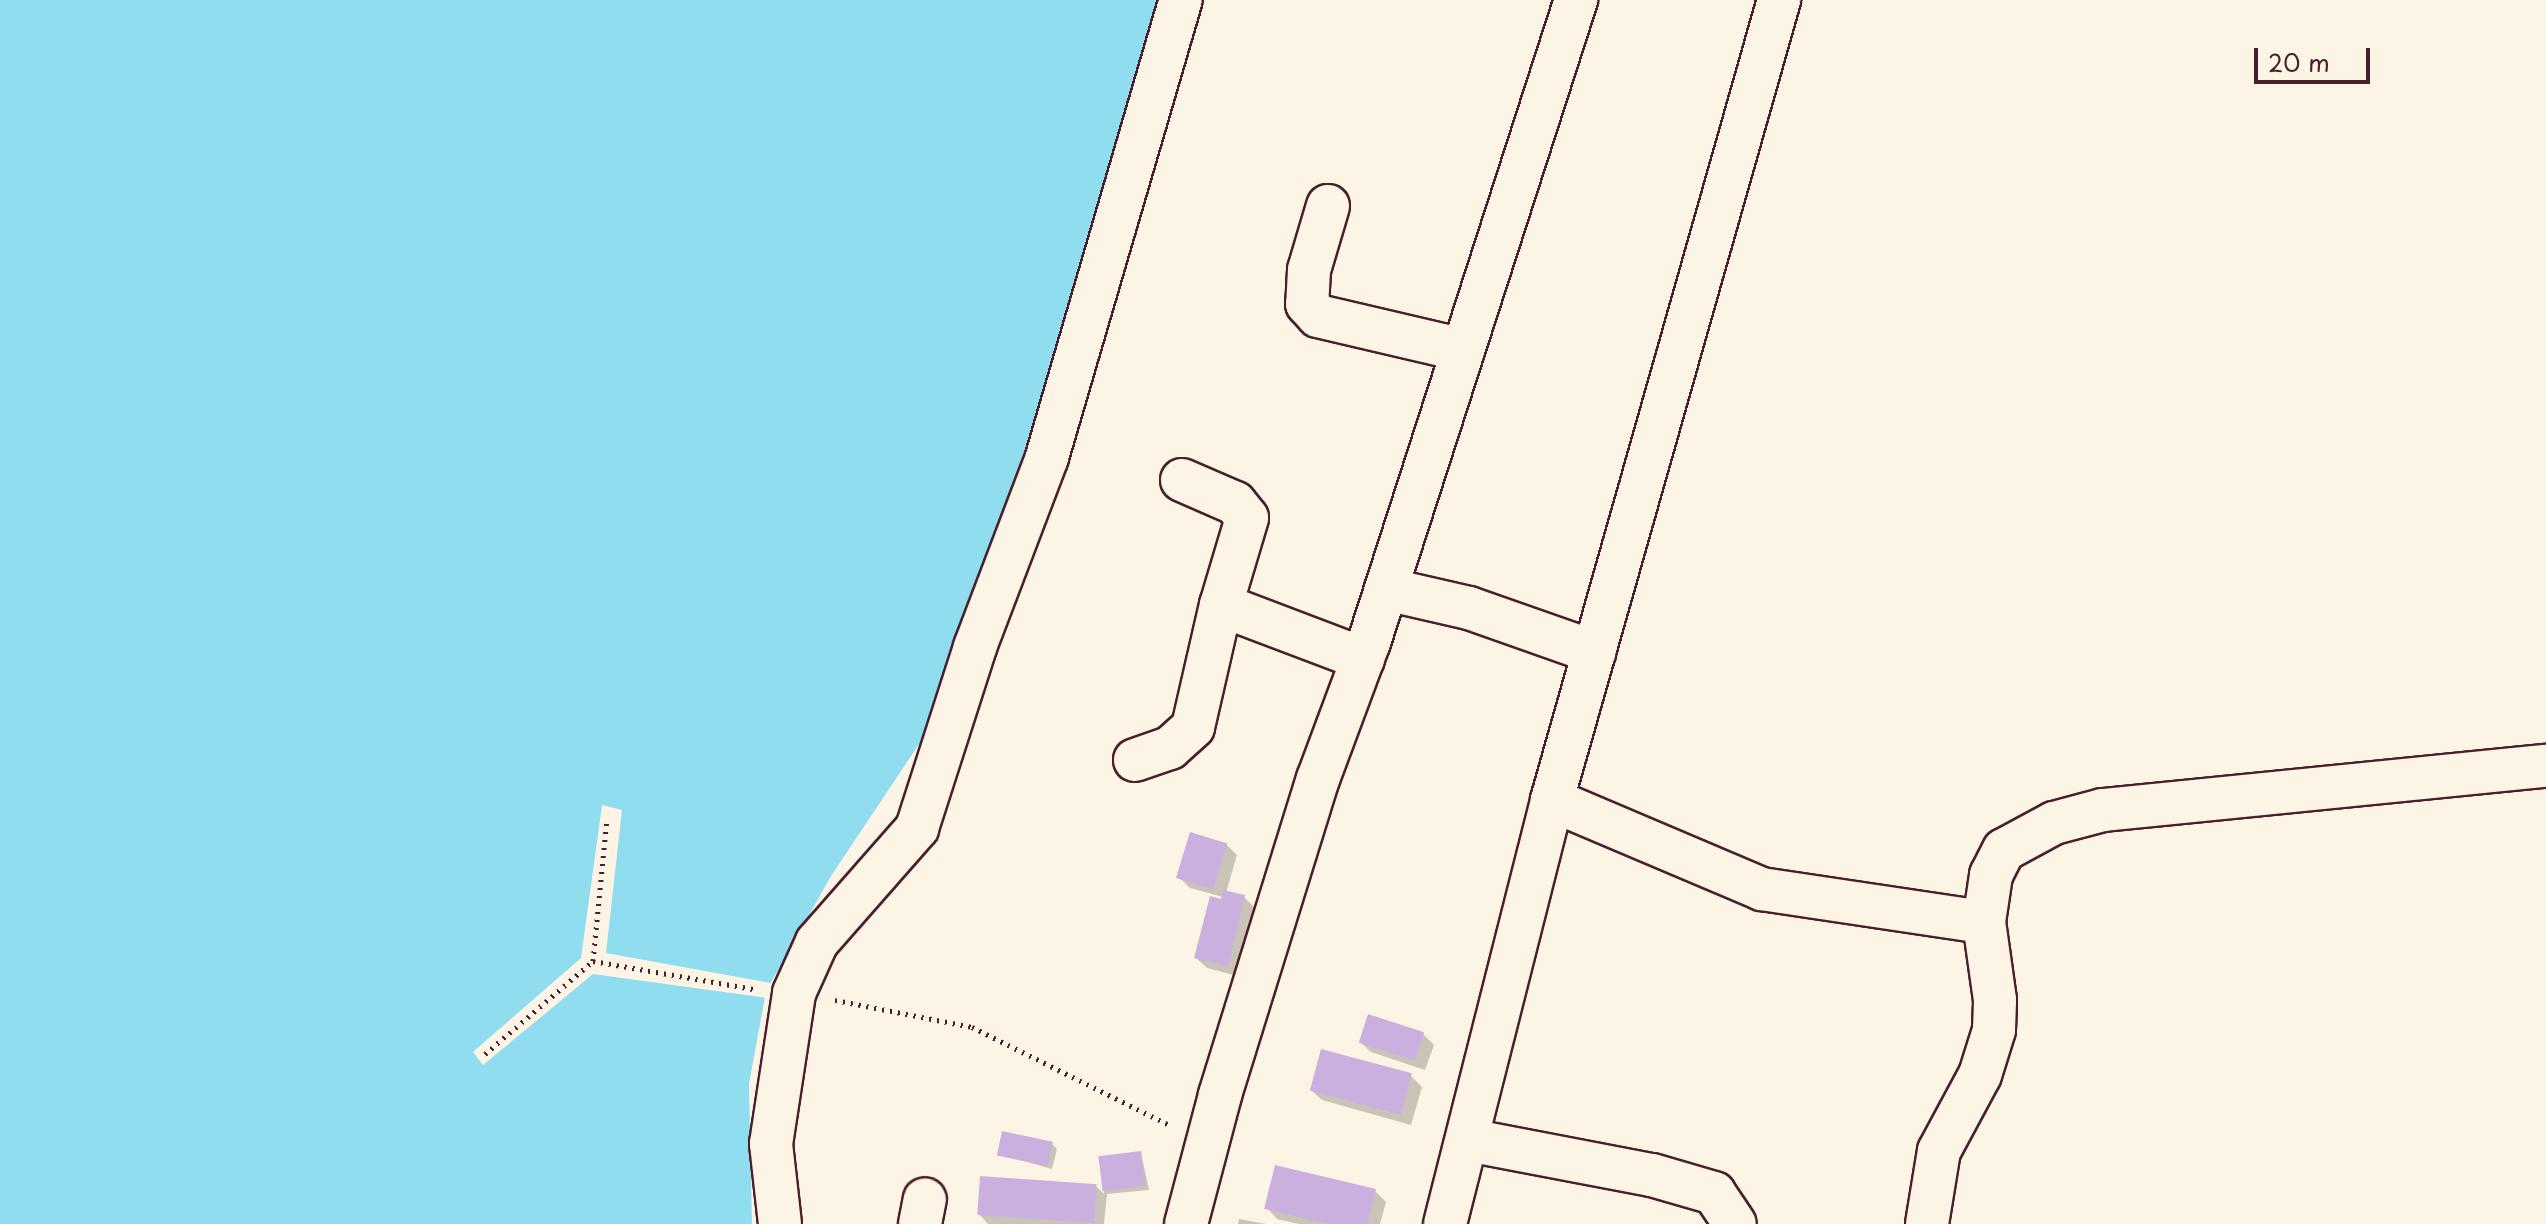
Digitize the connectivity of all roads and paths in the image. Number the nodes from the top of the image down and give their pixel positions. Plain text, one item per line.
1 (1181, 0) edge
2 (1576, 0) edge
3 (1779, 0) edge
4 (1328, 206) dead end
5 (1463, 350) junction
6 (1182, 480) dead end
7 (1386, 589) junction
8 (1221, 605) junction
9 (1574, 645) junction
10 (1363, 659) junction
11 (1135, 760) dead end
12 (2546, 766) edge
13 (1552, 800) junction
14 (607, 818) dead end
15 (1984, 922) junction
16 (593, 961) junction
17 (794, 993) junction
18 (485, 1054) dead end
19 (1468, 1140) junction
20 (1208, 1144) junction
21 (780, 1224) edge
22 (1186, 1224) edge
23 (1445, 1224) edge
24 (1735, 1224) edge
25 (1927, 1224) edge

1 - 17 street
2 - 5 street
3 - 9 street
4 - 5 street
5 - 7 street
6 - 8 street
7 - 9 street
7 - 10 street
8 - 10 street
8 - 11 street
9 - 13 street
10 - 20 street
12 - 15 street
13 - 15 street
13 - 19 street
14 - 16 path
15 - 25 street
16 - 17 path
16 - 18 path
17 - 20 path
17 - 21 street
19 - 23 street
19 - 24 street
20 - 22 street

